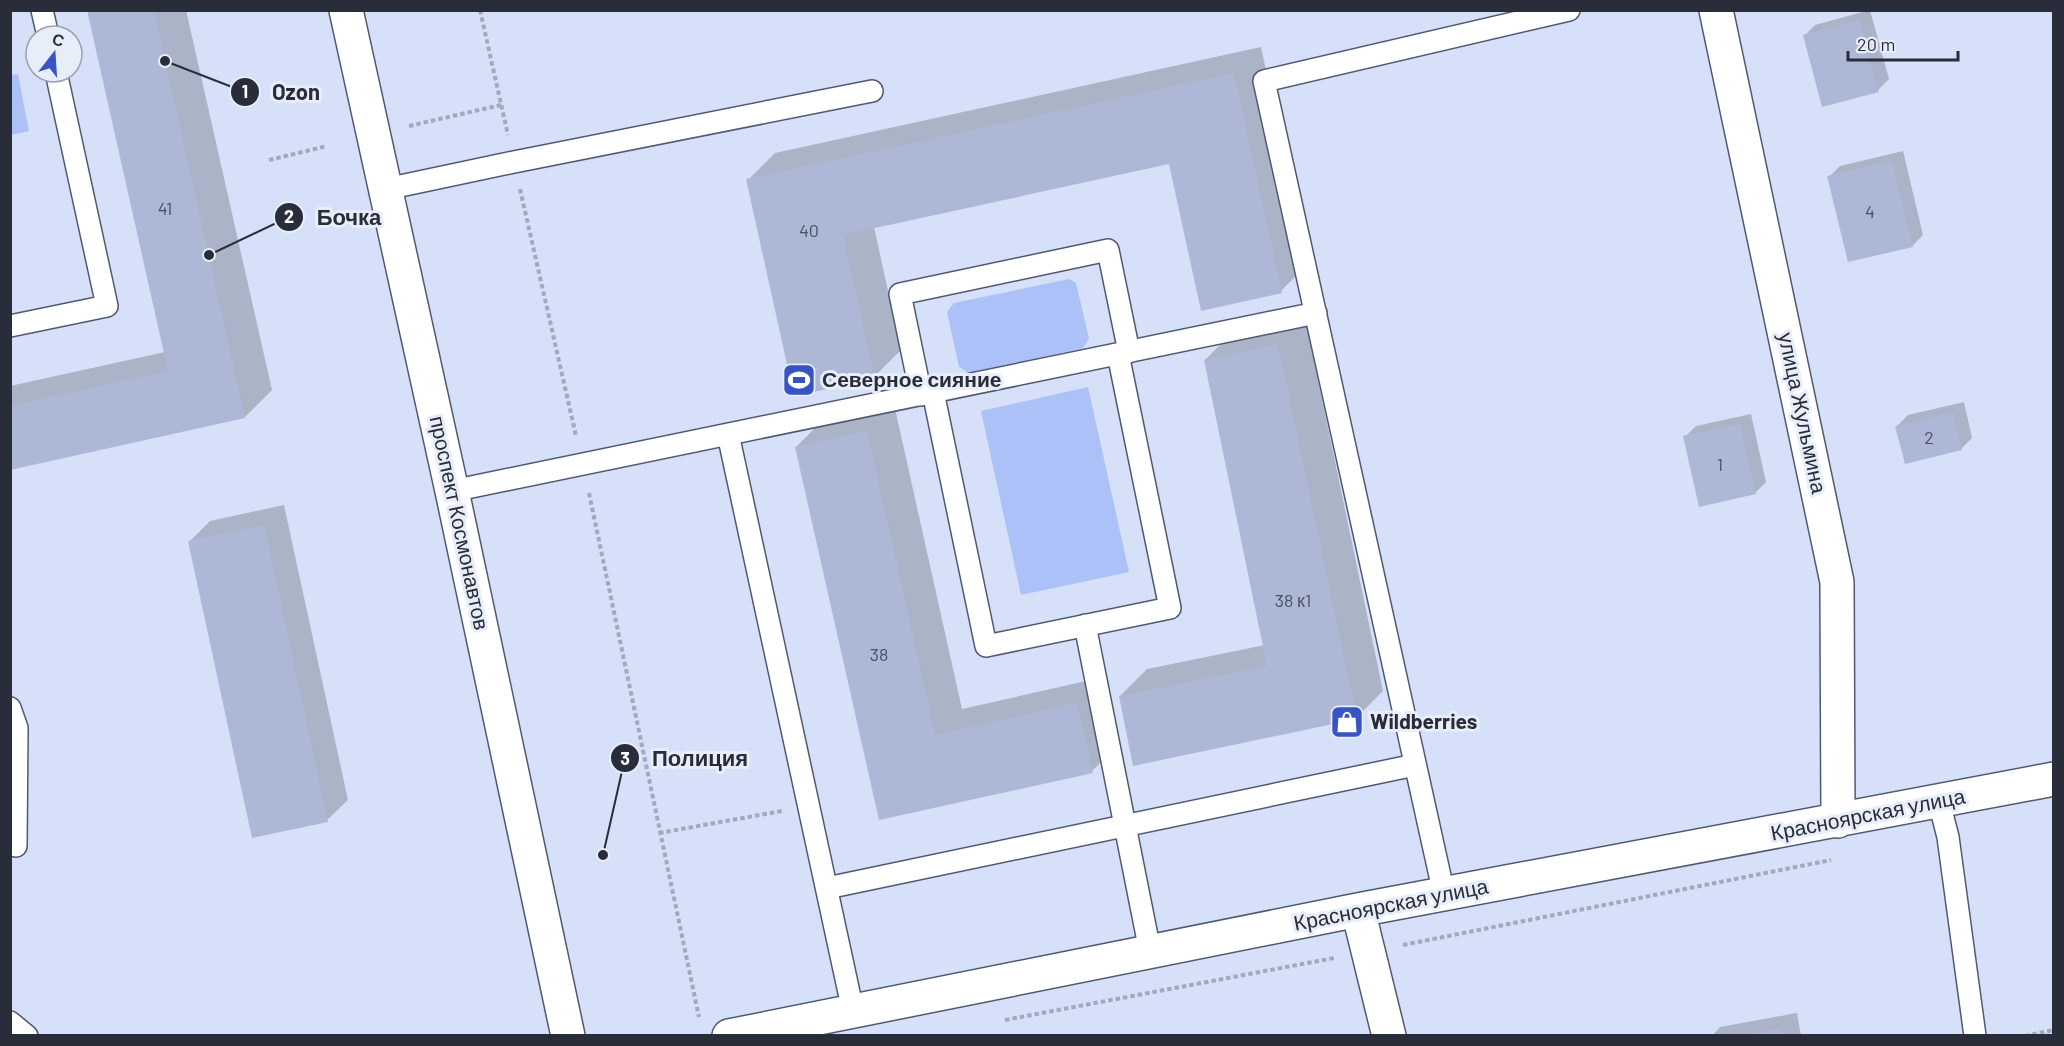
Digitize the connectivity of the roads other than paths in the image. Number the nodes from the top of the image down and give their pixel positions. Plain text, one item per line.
1 (346, 10) edge
2 (1569, 10) edge
3 (1716, 10) edge
4 (59, 84) edge
5 (872, 91) dead end
6 (386, 189) junction
7 (1316, 313) junction
8 (10, 326) edge
9 (1123, 353) junction
10 (927, 394) junction
11 (728, 434) junction
12 (452, 491) junction
13 (1085, 625) junction
14 (10, 708) edge
15 (1415, 765) junction
16 (2054, 779) edge
17 (1939, 802) junction
18 (1838, 821) junction
19 (1125, 826) junction
20 (16, 846) dead end
21 (827, 888) junction
22 (1444, 894) junction
23 (1358, 910) junction
24 (1150, 951) junction
25 (853, 1011) junction
26 (10, 1022) edge
27 (715, 1030) edge
28 (27, 1035) edge
29 (568, 1035) edge
30 (1389, 1035) edge
31 (1975, 1035) edge

1 - 6 street, проспект Космонавтов
2 - 7 lane
3 - 18 street, улица Жульмина
4 - 8 lane
5 - 6 lane
6 - 12 street, проспект Космонавтов
7 - 9 lane
7 - 15 lane
9 - 10 lane
9 - 10 lane
9 - 13 lane
10 - 11 lane
10 - 13 lane
11 - 12 lane
11 - 21 lane
12 - 29 street, проспект Космонавтов
13 - 19 lane
14 - 20 lane
15 - 19 lane
15 - 22 lane
16 - 17 street, Красноярская улица
17 - 18 street, Красноярская улица
17 - 31 lane
18 - 22 street, Красноярская улица
19 - 21 lane
19 - 24 lane
21 - 25 lane
22 - 23 street, Красноярская улица
23 - 24 street, Красноярская улица
23 - 30 street
24 - 25 street, Красноярская улица
25 - 27 street, Красноярская улица
26 - 28 lane

